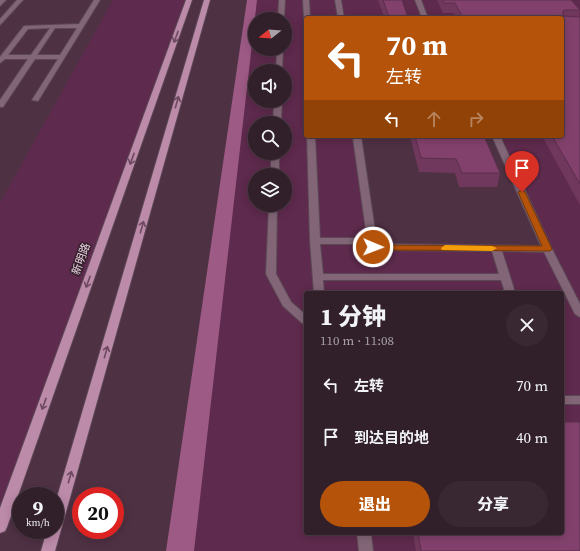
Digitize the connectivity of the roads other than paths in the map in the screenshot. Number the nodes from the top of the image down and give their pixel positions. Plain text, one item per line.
1 (4, 0) edge
2 (13, 0) edge
3 (16, 0) edge
4 (20, 0) edge
5 (97, 0) edge
6 (189, 0) edge
7 (207, 0) edge
8 (282, 0) edge
9 (306, 0) edge
10 (338, 0) edge
11 (418, 0) edge
12 (0, 4) edge
13 (281, 12) edge
14 (0, 14) edge
15 (307, 16) edge
16 (340, 16) edge
17 (424, 16) edge
18 (0, 18) edge
19 (0, 23) edge
20 (54, 26) junction
21 (81, 26) junction
22 (33, 57) junction
23 (62, 57) junction
24 (1, 59) edge
25 (36, 100) dead end
26 (0, 105) edge
27 (311, 138) edge
28 (357, 138) edge
29 (497, 138) edge
30 (273, 212) edge
31 (372, 241) junction
32 (315, 242) junction
33 (496, 248) junction
34 (547, 249) junction
35 (318, 277) junction
36 (505, 277) junction
37 (319, 291) edge
38 (508, 291) edge
39 (580, 314) edge
40 (304, 319) edge
41 (564, 400) edge
42 (580, 400) edge
43 (64, 498) edge
44 (0, 527) edge
45 (364, 535) edge
46 (52, 539) edge
47 (48, 551) edge
48 (366, 551) edge

1 - 12 lane
2 - 14 lane
3 - 18 lane
4 - 19 lane
5 - 21 lane
6 -> 44 main road, 新明路
43 -> 7 main road
8 - 13 lane
9 - 15 lane
10 - 16 lane
11 - 17 lane
20 - 21 lane
20 - 22 lane
20 - 24 lane
21 - 23 lane
22 - 23 lane
22 - 24 lane
22 - 26 lane
23 - 25 lane
27 - 32 lane
28 - 31 lane
29 - 34 lane
30 - 40 lane
31 - 32 lane
31 - 33 lane
32 - 35 lane
33 - 34 lane
33 - 36 lane
34 - 39 lane
35 - 36 lane
35 - 37 lane
36 - 38 lane
41 - 42 lane
45 - 48 lane
46 - 47 main road

